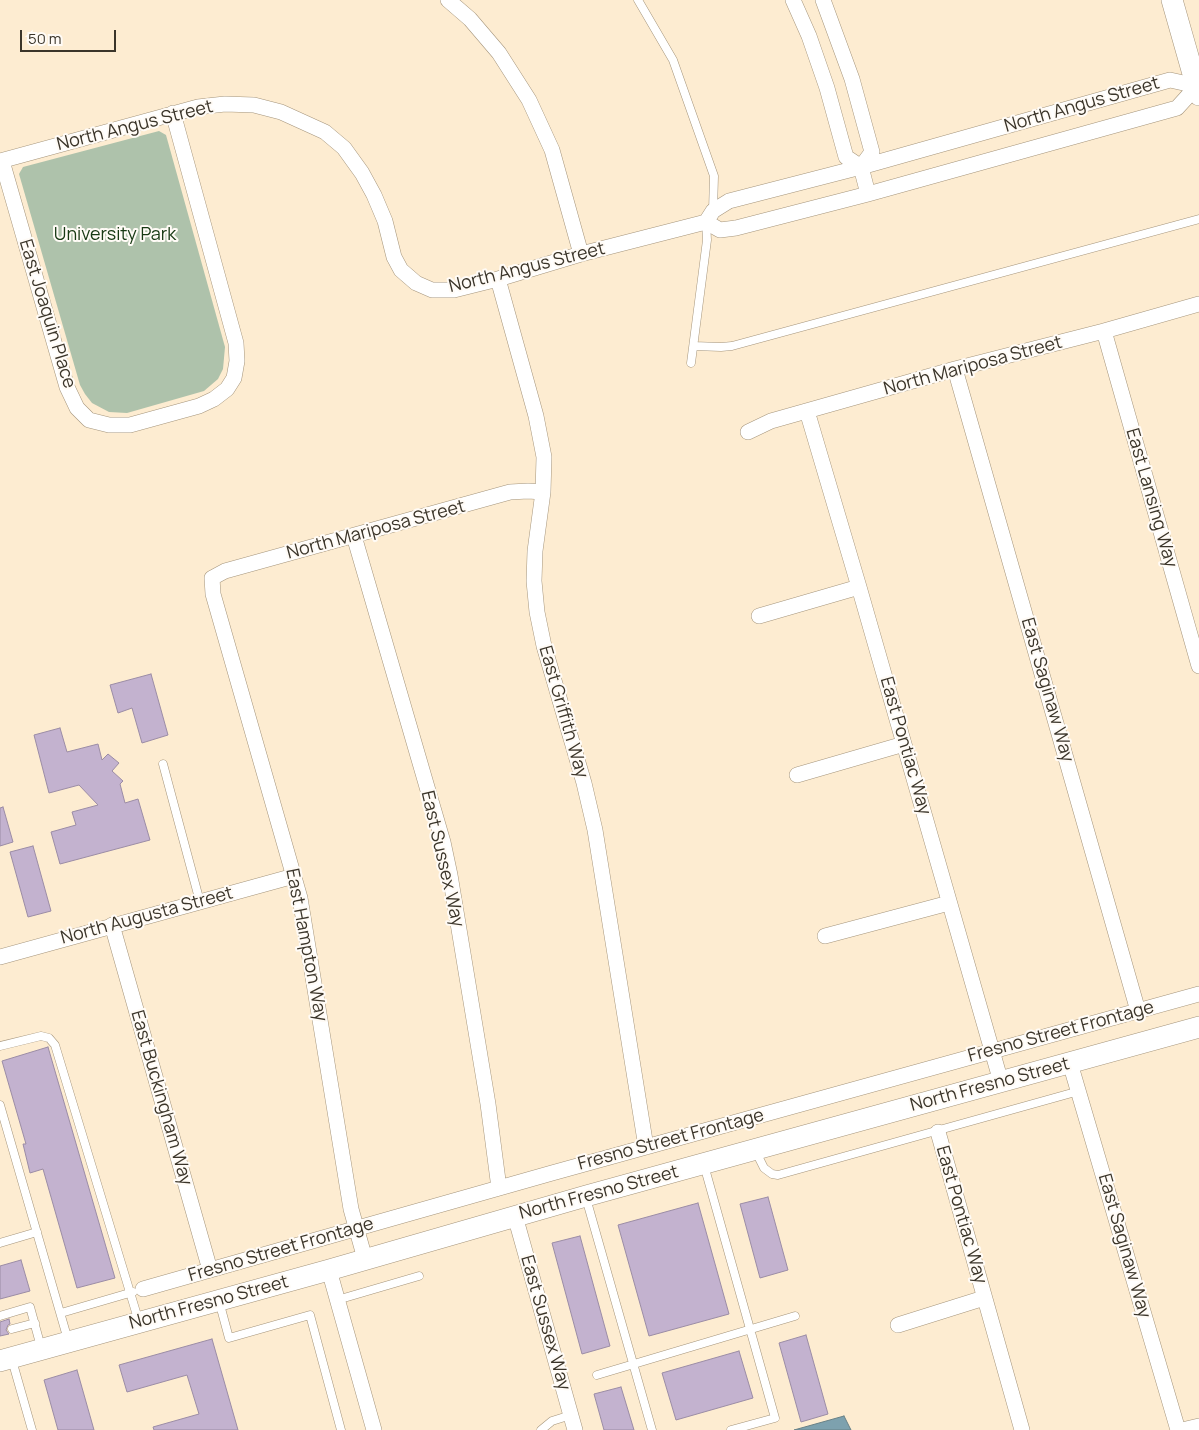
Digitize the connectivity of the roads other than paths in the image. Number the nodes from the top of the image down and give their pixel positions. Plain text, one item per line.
1 (448, 0) edge
2 (638, 0) edge
3 (793, 0) edge
4 (823, 0) edge
5 (1172, 0) edge
6 (1198, 90) edge
7 (173, 113) junction
8 (1, 161) edge
9 (861, 167) junction
10 (868, 194) junction
11 (709, 216) junction
12 (1199, 219) edge
13 (581, 254) junction
14 (498, 279) junction
15 (1199, 304) edge
16 (1104, 331) junction
17 (694, 346) junction
18 (691, 363) dead end
19 (955, 369) junction
20 (807, 411) junction
21 (748, 432) dead end
22 (543, 492) junction
23 (354, 536) junction
24 (212, 578) joint
25 (859, 587) junction
26 (759, 616) dead end
27 (1199, 666) edge
28 (904, 744) junction
29 (163, 764) dead end
30 (797, 775) dead end
31 (294, 876) junction
32 (200, 902) junction
33 (949, 903) junction
34 (112, 925) junction
35 (825, 936) dead end
36 (0, 956) edge
37 (1199, 994) edge
38 (1138, 1011) junction
39 (1199, 1027) edge
40 (0, 1046) edge
41 (992, 1051) junction
42 (1070, 1063) junction
43 (1001, 1082) junction
44 (1079, 1092) junction
45 (0, 1107) edge
46 (938, 1132) junction
47 (646, 1147) junction
48 (755, 1150) junction
49 (704, 1164) junction
50 (498, 1188) junction
51 (586, 1196) junction
52 (515, 1216) junction
53 (356, 1228) junction
54 (37, 1232) junction
55 (0, 1243) edge
56 (365, 1259) junction
57 (210, 1270) junction
58 (329, 1270) junction
59 (419, 1276) dead end
60 (137, 1291) junction
61 (984, 1298) junction
62 (219, 1300) junction
63 (337, 1300) junction
64 (61, 1313) junction
65 (0, 1316) edge
66 (795, 1316) dead end
67 (139, 1322) junction
68 (35, 1323) junction
69 (898, 1325) dead end
70 (12, 1329) dead end
71 (750, 1330) junction
72 (69, 1342) junction
73 (42, 1349) junction
74 (6, 1360) edge
75 (633, 1365) junction
76 (596, 1375) dead end
77 (573, 1423) edge
78 (1199, 1426) edge
79 (32, 1430) edge
80 (342, 1430) edge
81 (374, 1430) edge
82 (541, 1430) edge
83 (652, 1430) edge
84 (731, 1430) edge
85 (1022, 1430) edge
86 (1178, 1430) edge
87 (1182, 1430) edge

1 - 13 street
2 - 11 lane
3 - 9 street
4 - 9 street
5 - 6 main road
6 - 9 street, North Angus Street
6 - 10 street, North Angus Street
7 - 8 street, North Angus Street
7 - 8 street, East Joaquin Place
7 - 14 street, North Angus Street
9 - 10 street
9 - 11 street, North Angus Street
10 - 11 street, North Angus Street
11 - 13 street, North Angus Street
11 - 17 lane
12 - 17 lane
13 - 14 street, North Angus Street
14 - 22 street, East Griffith Way
15 - 16 street, North Mariposa Street
16 - 19 street, North Mariposa Street
16 - 27 street, East Lansing Way
17 - 18 lane
19 - 20 street, North Mariposa Street
19 - 38 street, East Saginaw Way
20 - 21 street, North Mariposa Street
20 - 25 street, East Pontiac Way
22 - 23 street, North Mariposa Street
22 - 47 street, East Griffith Way
23 - 24 street, North Mariposa Street
23 - 50 street, East Sussex Way
24 - 31 street, East Hampton Way
25 - 26 street
25 - 28 street, East Pontiac Way
28 - 30 street
28 - 33 street, East Pontiac Way
29 - 32 lane
31 - 32 street, North Augusta Street
31 - 53 street, East Hampton Way
32 - 34 street, North Augusta Street
33 - 35 street
33 - 41 street, East Pontiac Way
34 - 36 street, North Augusta Street
34 - 57 street, East Buckingham Way
37 - 38 street, Fresno Street Frontage
38 - 41 street, Fresno Street Frontage
39 - 42 main road, North Fresno Street
40 - 60 lane
41 - 43 street, East Pontiac Way
41 - 47 street, Fresno Street Frontage
42 - 43 main road, North Fresno Street
42 - 44 street, East Saginaw Way
43 - 48 main road, North Fresno Street
44 - 46 lane
44 - 86 street, East Saginaw Way
45 - 54 lane
46 - 48 lane
46 - 61 street, East Pontiac Way
47 - 50 street, Fresno Street Frontage
48 - 49 main road, North Fresno Street
49 - 51 main road, North Fresno Street
49 - 71 lane
50 - 53 street, Fresno Street Frontage
51 - 52 main road, North Fresno Street
51 - 75 lane
52 - 56 main road, North Fresno Street
52 - 77 street, East Sussex Way
53 - 56 street, East Hampton Way
53 - 57 street, Fresno Street Frontage
54 - 55 lane
54 - 64 lane
56 - 58 main road, North Fresno Street
57 - 60 street, Fresno Street Frontage
58 - 62 main road, North Fresno Street
58 - 63 street
59 - 63 lane
60 - 64 lane
60 - 67 lane
61 - 69 street, East Pontiac Way
61 - 85 street, East Pontiac Way
62 - 67 main road, North Fresno Street
62 - 80 lane
63 - 81 street
64 - 72 lane
65 - 68 lane
66 - 71 lane
67 - 72 main road, North Fresno Street
68 - 70 lane
68 - 73 lane
71 - 75 lane
71 - 84 lane
72 - 73 main road, North Fresno Street
73 - 74 main road, North Fresno Street
74 - 79 lane
75 - 76 lane
75 - 83 lane
77 - 82 lane
78 - 87 street

